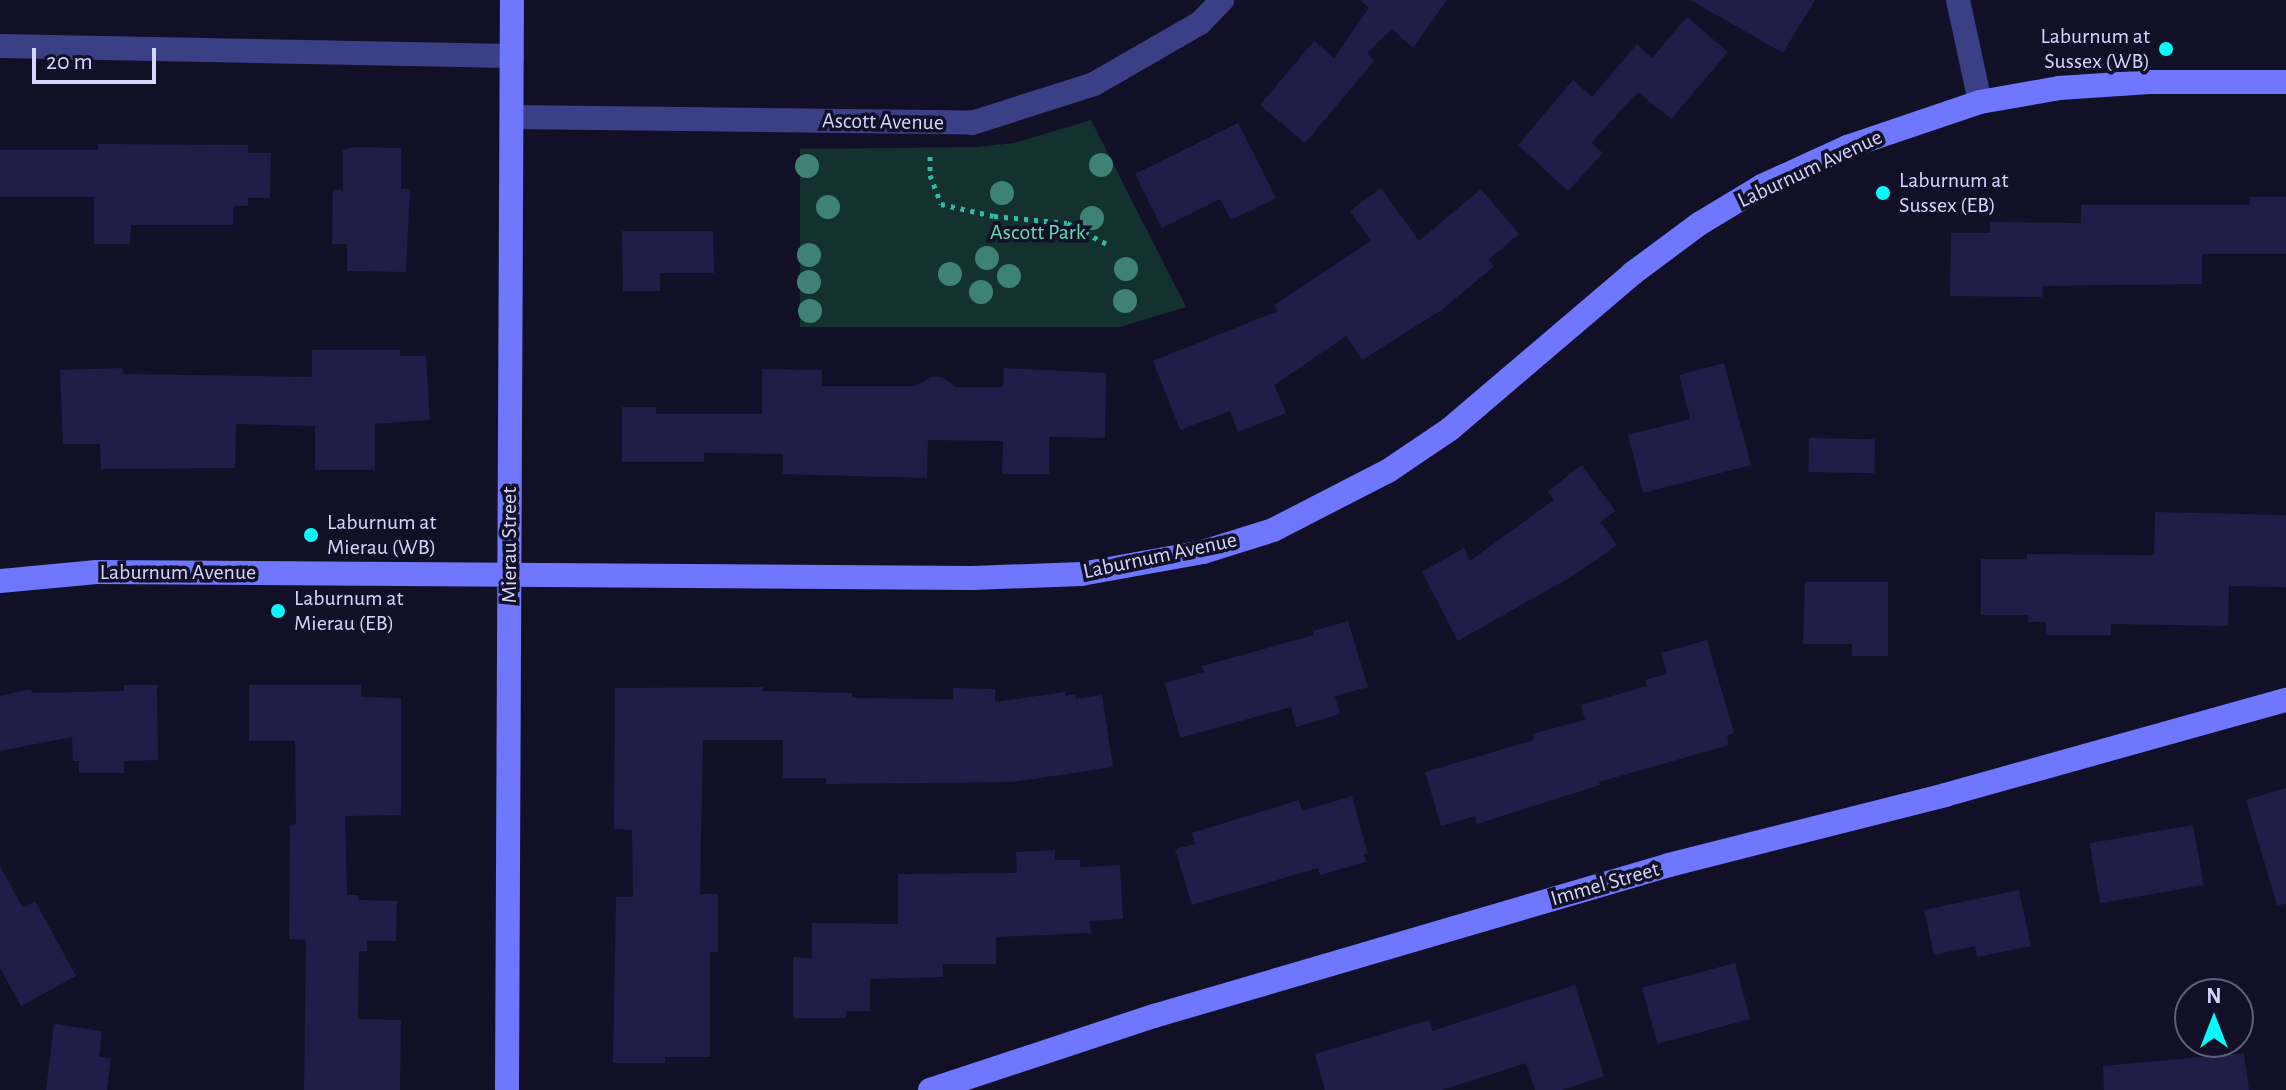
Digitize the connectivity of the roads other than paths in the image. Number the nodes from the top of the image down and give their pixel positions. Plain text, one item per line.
1 (512, 0) edge
2 (1222, 0) edge
3 (1958, 0) edge
4 (0, 46) edge
5 (512, 56) junction
6 (2286, 82) edge
7 (1980, 102) junction
8 (512, 117) junction
9 (510, 574) junction
10 (0, 581) edge
11 (2286, 700) edge
12 (507, 997) junction
13 (489, 1090) edge
14 (507, 1090) edge
15 (930, 1090) edge

1 - 5 street, Mierau Street
2 - 8 street, Ascott Avenue
3 - 7 street
4 - 5 street
5 - 8 street, Mierau Street
6 - 7 street, Laburnum Avenue
7 - 9 street, Laburnum Avenue
8 - 9 street, Mierau Street
9 - 10 street, Laburnum Avenue
9 - 12 street, Mierau Street
11 - 15 street, Immel Street
12 - 13 street
12 - 14 street, Mierau Street

